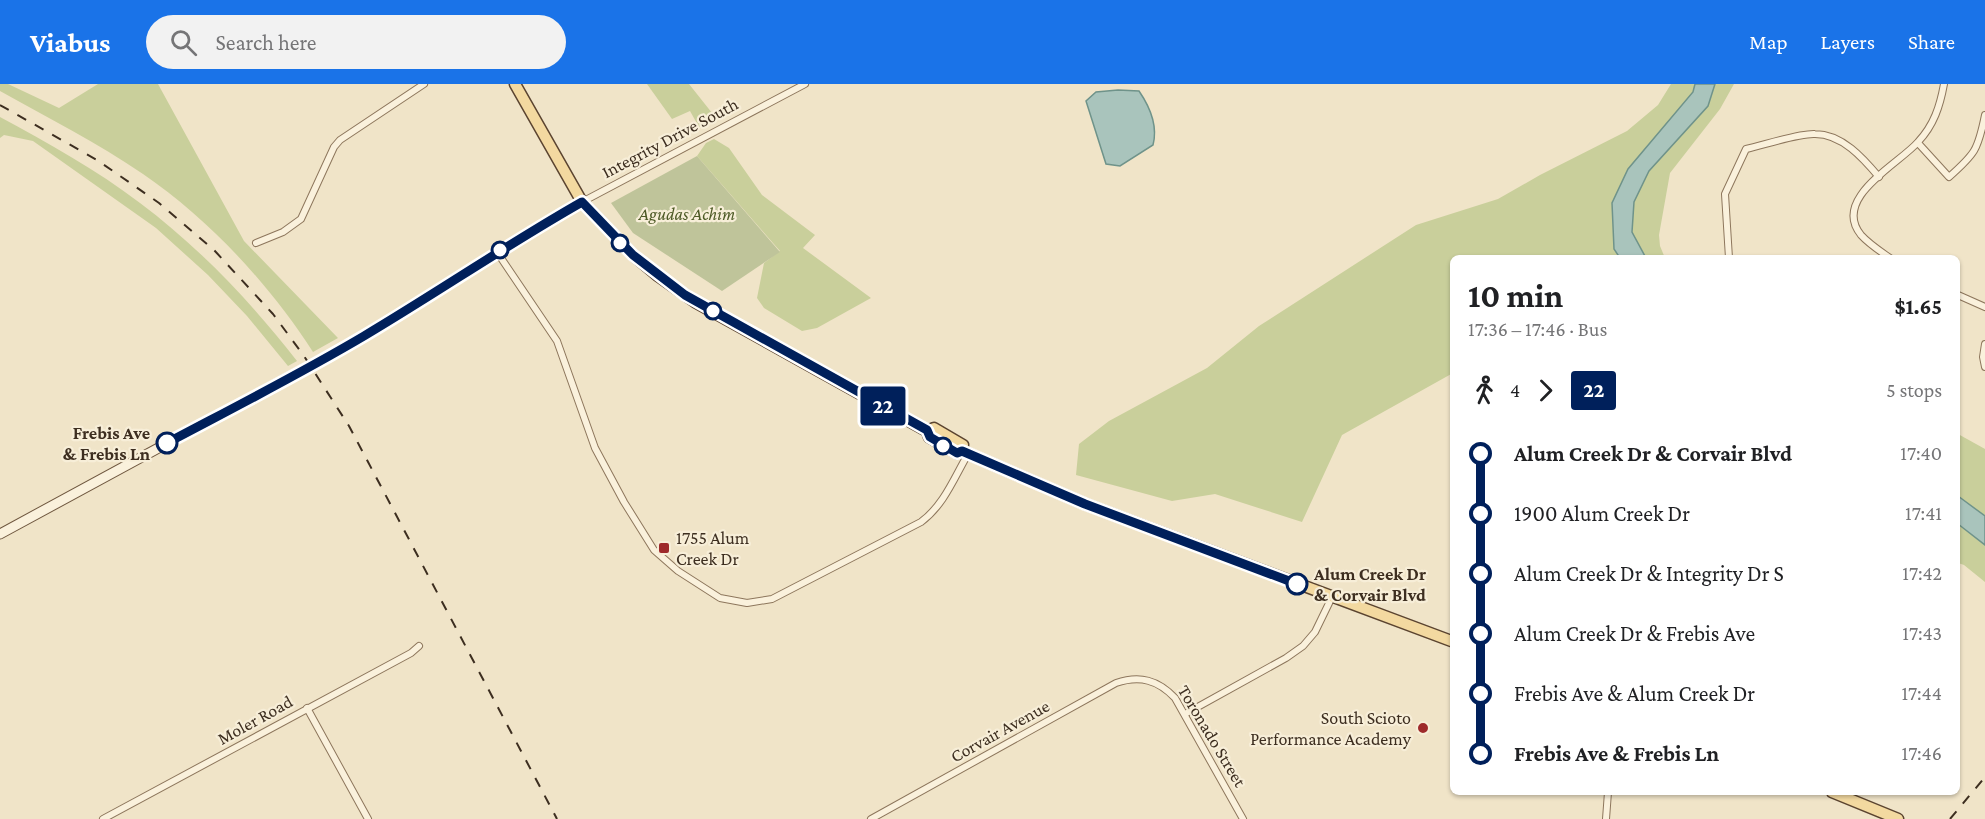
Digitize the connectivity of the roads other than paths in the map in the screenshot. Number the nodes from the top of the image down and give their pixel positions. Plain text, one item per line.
1 (424, 84) edge
2 (514, 84) edge
3 (805, 84) edge
4 (1944, 84) edge
5 (1985, 115) edge
6 (1918, 143) junction
7 (1879, 177) junction
8 (582, 202) junction
9 (256, 243) dead end
10 (497, 252) junction
11 (1728, 255) edge
12 (1886, 255) edge
13 (1960, 296) edge
14 (1985, 307) edge
15 (1985, 344) edge
16 (1985, 367) edge
17 (965, 452) junction
18 (0, 534) edge
19 (1332, 597) junction
20 (1450, 641) edge
21 (419, 646) dead end
22 (1146, 679) joint
23 (308, 708) junction
24 (1185, 714) junction
25 (1608, 795) edge
26 (1839, 795) edge
27 (103, 819) edge
28 (368, 819) edge
29 (871, 819) edge
30 (1243, 819) edge
31 (1606, 819) edge
32 (1898, 819) edge

1 - 9 street
2 - 8 main road
3 - 8 street, Integrity Drive South
4 - 6 street
5 - 6 street
6 - 7 street
7 - 11 street
7 - 12 street
8 - 10 main road
8 - 17 main road
10 - 17 street
10 - 18 main road
13 - 14 street
15 - 16 street
17 - 19 main road
19 - 20 main road
19 - 24 street
21 - 23 street, Moler Road
22 - 24 street, Toronado Street
22 - 29 street, Corvair Avenue
23 - 27 street, Moler Road
23 - 28 street
24 - 30 street, Toronado Street
25 - 31 street
26 - 32 main road

